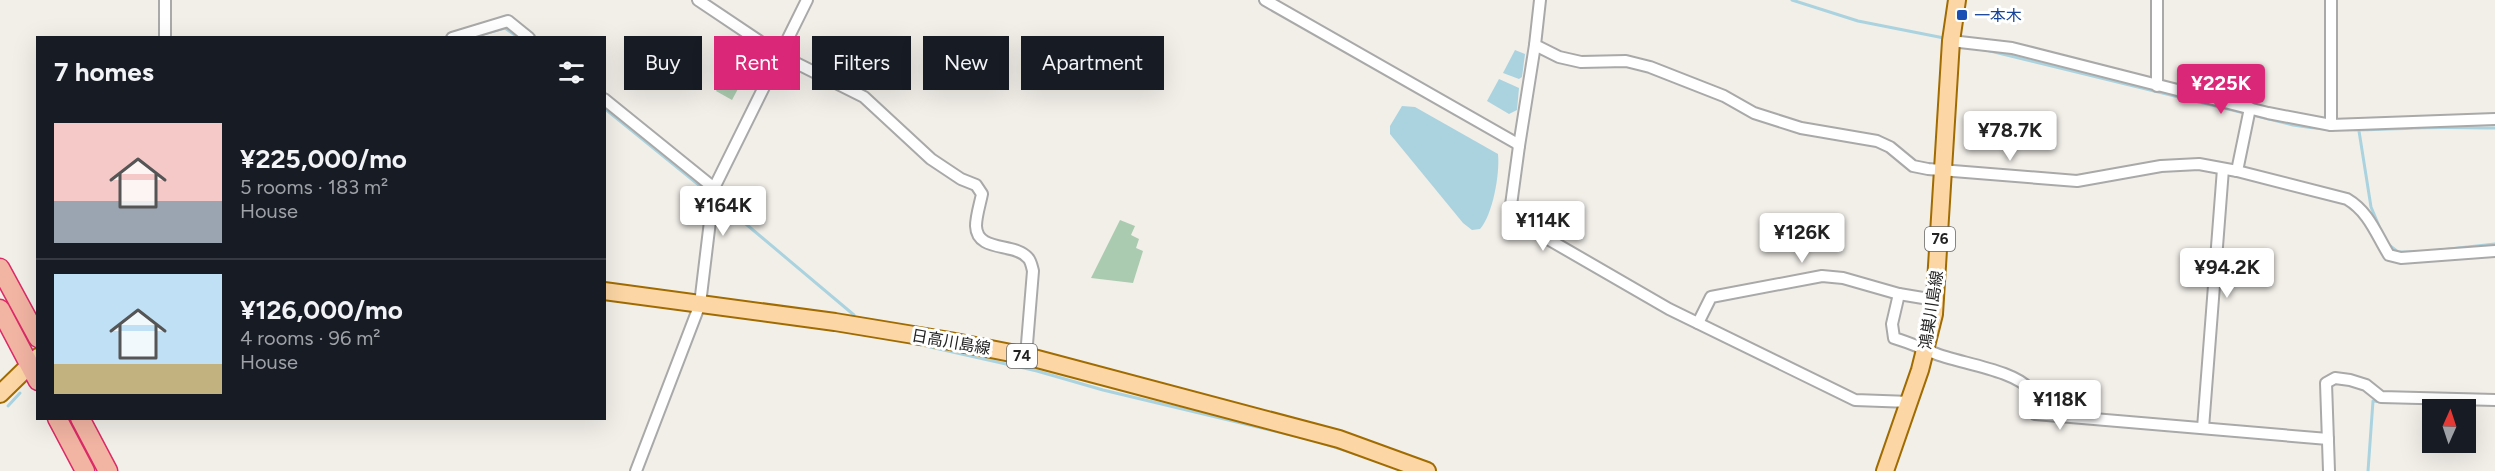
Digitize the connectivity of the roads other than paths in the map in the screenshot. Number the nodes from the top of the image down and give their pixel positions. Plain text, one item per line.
1 (165, 0) edge
2 (698, 0) edge
3 (807, 0) edge
4 (1265, 0) edge
5 (1540, 0) edge
6 (1957, 0) edge
7 (2157, 0) edge
8 (2331, 0) edge
9 (165, 36) edge
10 (459, 36) edge
11 (527, 36) edge
12 (752, 36) edge
13 (789, 36) edge
14 (1951, 41) junction
15 (1535, 45) junction
16 (800, 65) edge
17 (2157, 86) junction
18 (763, 90) edge
19 (606, 101) edge
20 (2250, 108) junction
21 (2495, 119) edge
22 (2331, 125) junction
23 (1519, 146) junction
24 (1944, 169) junction
25 (2223, 169) junction
26 (2238, 171) junction
27 (714, 188) junction
28 (2495, 251) edge
29 (0, 268) edge
30 (606, 291) edge
31 (1899, 294) junction
32 (1935, 300) junction
33 (700, 304) junction
34 (0, 309) edge
35 (1698, 323) junction
36 (36, 334) edge
37 (1926, 349) junction
38 (1026, 356) junction
39 (33, 361) edge
40 (0, 394) edge
41 (2495, 400) edge
42 (1910, 402) junction
43 (58, 420) edge
44 (81, 420) edge
45 (2203, 428) junction
46 (2328, 439) junction
47 (85, 471) edge
48 (108, 471) edge
49 (636, 471) edge
50 (1427, 471) edge
51 (1885, 471) edge
52 (2329, 471) edge

1 - 9 street
2 - 12 street
3 - 13 street
4 - 23 street
5 - 15 street
6 - 14 main road, 鴻巣川島線 / 76
7 - 17 street
8 - 22 street
10 - 11 street
14 - 17 street
14 - 24 main road, 鴻巣川島線 / 76
15 - 23 street
15 - 24 street
16 - 38 street
17 - 20 street
18 - 27 street
19 - 27 street
20 - 22 street
20 - 26 street
21 - 22 street
23 - 35 street
24 - 25 street
24 - 32 main road, 鴻巣川島線 / 76
25 - 26 street
25 - 45 street
26 - 28 street
27 - 33 street
29 - 36 highway
30 - 33 main road, 日高川島線 / 74
31 - 32 street
31 - 35 street
31 - 37 street
32 - 37 main road, 鴻巣川島線 / 76
33 - 38 main road, 日高川島線 / 74
33 - 49 street
34 - 39 highway
35 - 42 street
37 - 42 main road, 鴻巣川島線 / 76
37 - 45 street
38 - 50 main road, 日高川島線 / 74
39 - 40 main road
41 - 46 street
42 - 51 main road, 鴻巣川島線 / 76
43 - 47 highway
44 - 48 highway
45 - 46 street
46 - 52 street

